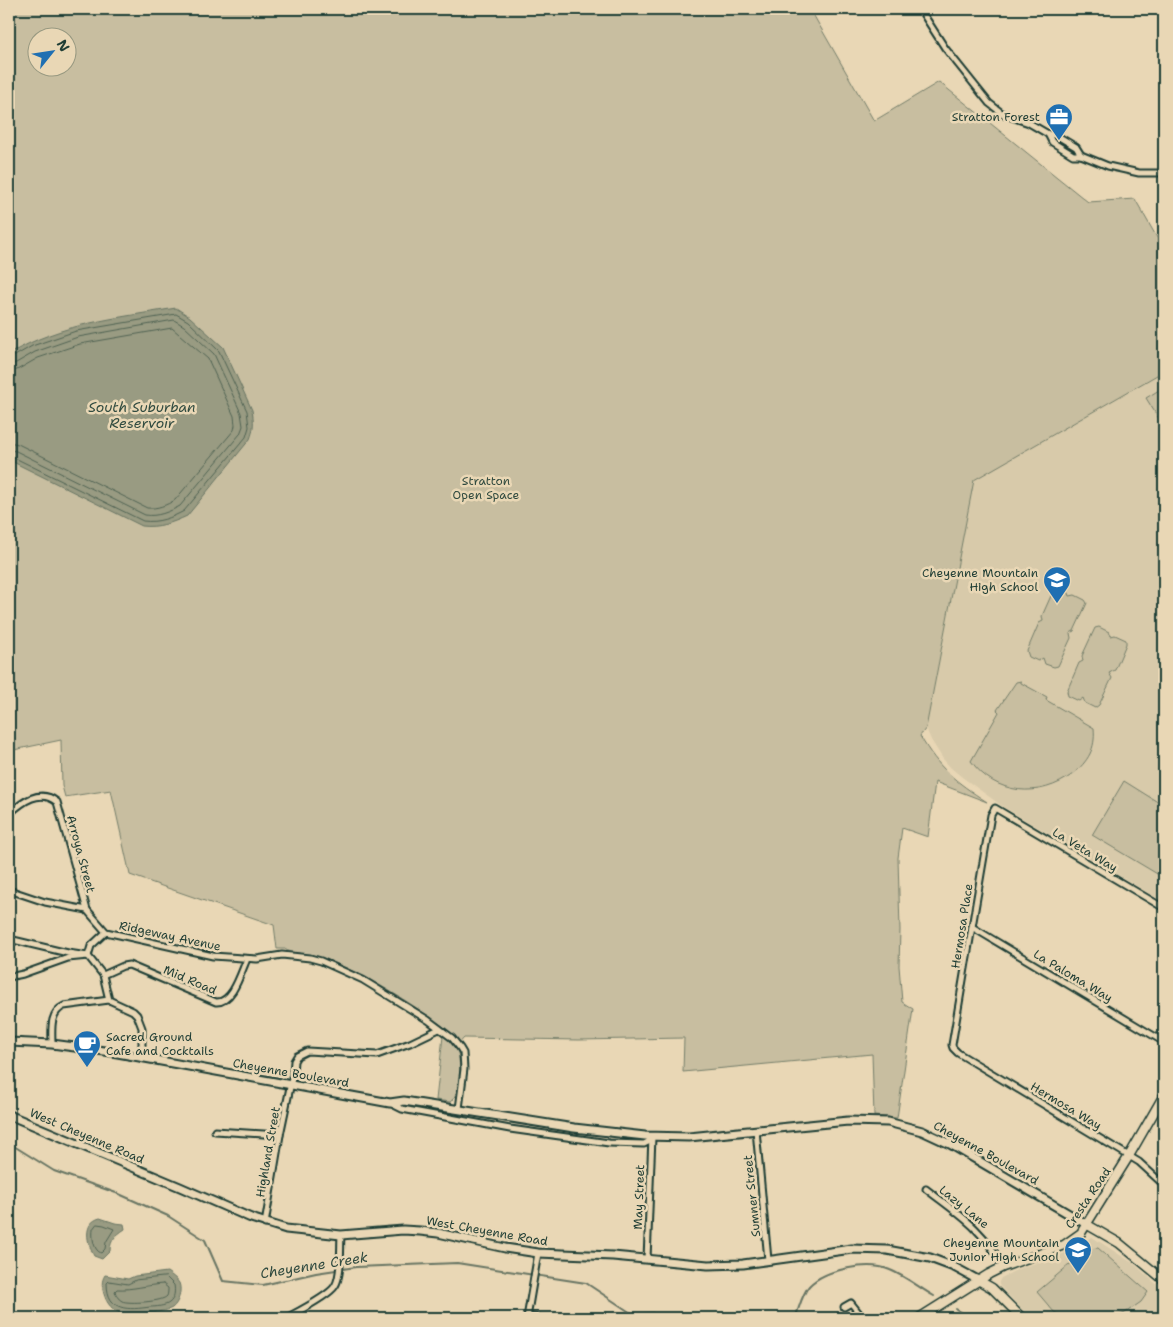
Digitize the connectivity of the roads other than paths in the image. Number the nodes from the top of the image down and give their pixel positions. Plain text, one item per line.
1 (920, 9) edge
2 (1164, 173) edge
3 (996, 808) joint
4 (9, 814) edge
5 (9, 890) edge
6 (1164, 908) edge
7 (87, 910) junction
8 (972, 927) junction
9 (106, 932) junction
10 (9, 939) edge
11 (88, 956) junction
12 (247, 959) junction
13 (103, 976) junction
14 (9, 977) edge
15 (109, 1000) junction
16 (439, 1028) junction
17 (9, 1042) edge
18 (1164, 1042) edge
19 (52, 1044) junction
20 (953, 1048) joint
21 (142, 1057) junction
22 (291, 1084) junction
23 (1164, 1095) edge
24 (390, 1103) junction
25 (459, 1109) junction
26 (9, 1115) edge
27 (215, 1130) dead end
28 (756, 1130) junction
29 (280, 1135) junction
30 (652, 1136) junction
31 (1129, 1156) junction
32 (1164, 1185) edge
33 (926, 1189) dead end
34 (266, 1224) junction
35 (1086, 1224) junction
36 (341, 1235) junction
37 (538, 1253) junction
38 (647, 1259) junction
39 (768, 1260) junction
40 (1003, 1267) junction
41 (978, 1280) junction
42 (1164, 1280) edge
43 (844, 1307) dead end
44 (527, 1317) edge
45 (286, 1318) edge
46 (540, 1318) edge
47 (863, 1318) edge
48 (919, 1318) edge
49 (1022, 1318) edge

1 - 2 street
3 - 6 street, La Veta Way
3 - 8 street, Hermosa Place
4 - 7 street, Arroya Street
5 - 7 street
7 - 9 street, Ridgeway Avenue
8 - 18 street, La Paloma Way
8 - 20 street, Hermosa Place
9 - 11 street
9 - 12 street, Ridgeway Avenue
10 - 11 street
11 - 13 street
11 - 14 street
12 - 13 street, Mid Road
12 - 16 street, Ridgeway Avenue
13 - 15 street
15 - 19 street
15 - 21 street
16 - 22 street, Highland Street
16 - 25 street, Ridgeway Avenue
17 - 19 street, Cheyenne Boulevard
19 - 21 street, Cheyenne Boulevard
20 - 31 street, Hermosa Way
21 - 22 street, Cheyenne Boulevard
22 - 24 street, Cheyenne Boulevard
22 - 29 street, Highland Street
23 - 31 main road, Cresta Road
24 - 25 street, Cheyenne Boulevard
24 - 30 street, Cheyenne Boulevard
25 - 30 street, Cheyenne Boulevard
26 - 34 street, West Cheyenne Road
27 - 29 street
28 - 30 street, Cheyenne Boulevard
28 - 35 street, Cheyenne Boulevard
28 - 39 street, Sumner Street
29 - 34 street, Highland Street
30 - 38 street, May Street
31 - 32 street, Hermosa Way
31 - 35 main road, Cresta Road
33 - 40 street, Lazy Lane
34 - 36 street, West Cheyenne Road
35 - 40 main road, Cresta Road
35 - 42 main road, Cheyenne Boulevard
36 - 37 street, West Cheyenne Road
36 - 45 street
37 - 38 street, West Cheyenne Road
37 - 44 street
38 - 39 street, West Cheyenne Road
39 - 41 street, West Cheyenne Road
40 - 41 main road, Cresta Road
41 - 48 main road, Cresta Road
41 - 49 main road, West Cheyenne Road
43 - 47 street
44 - 46 street

